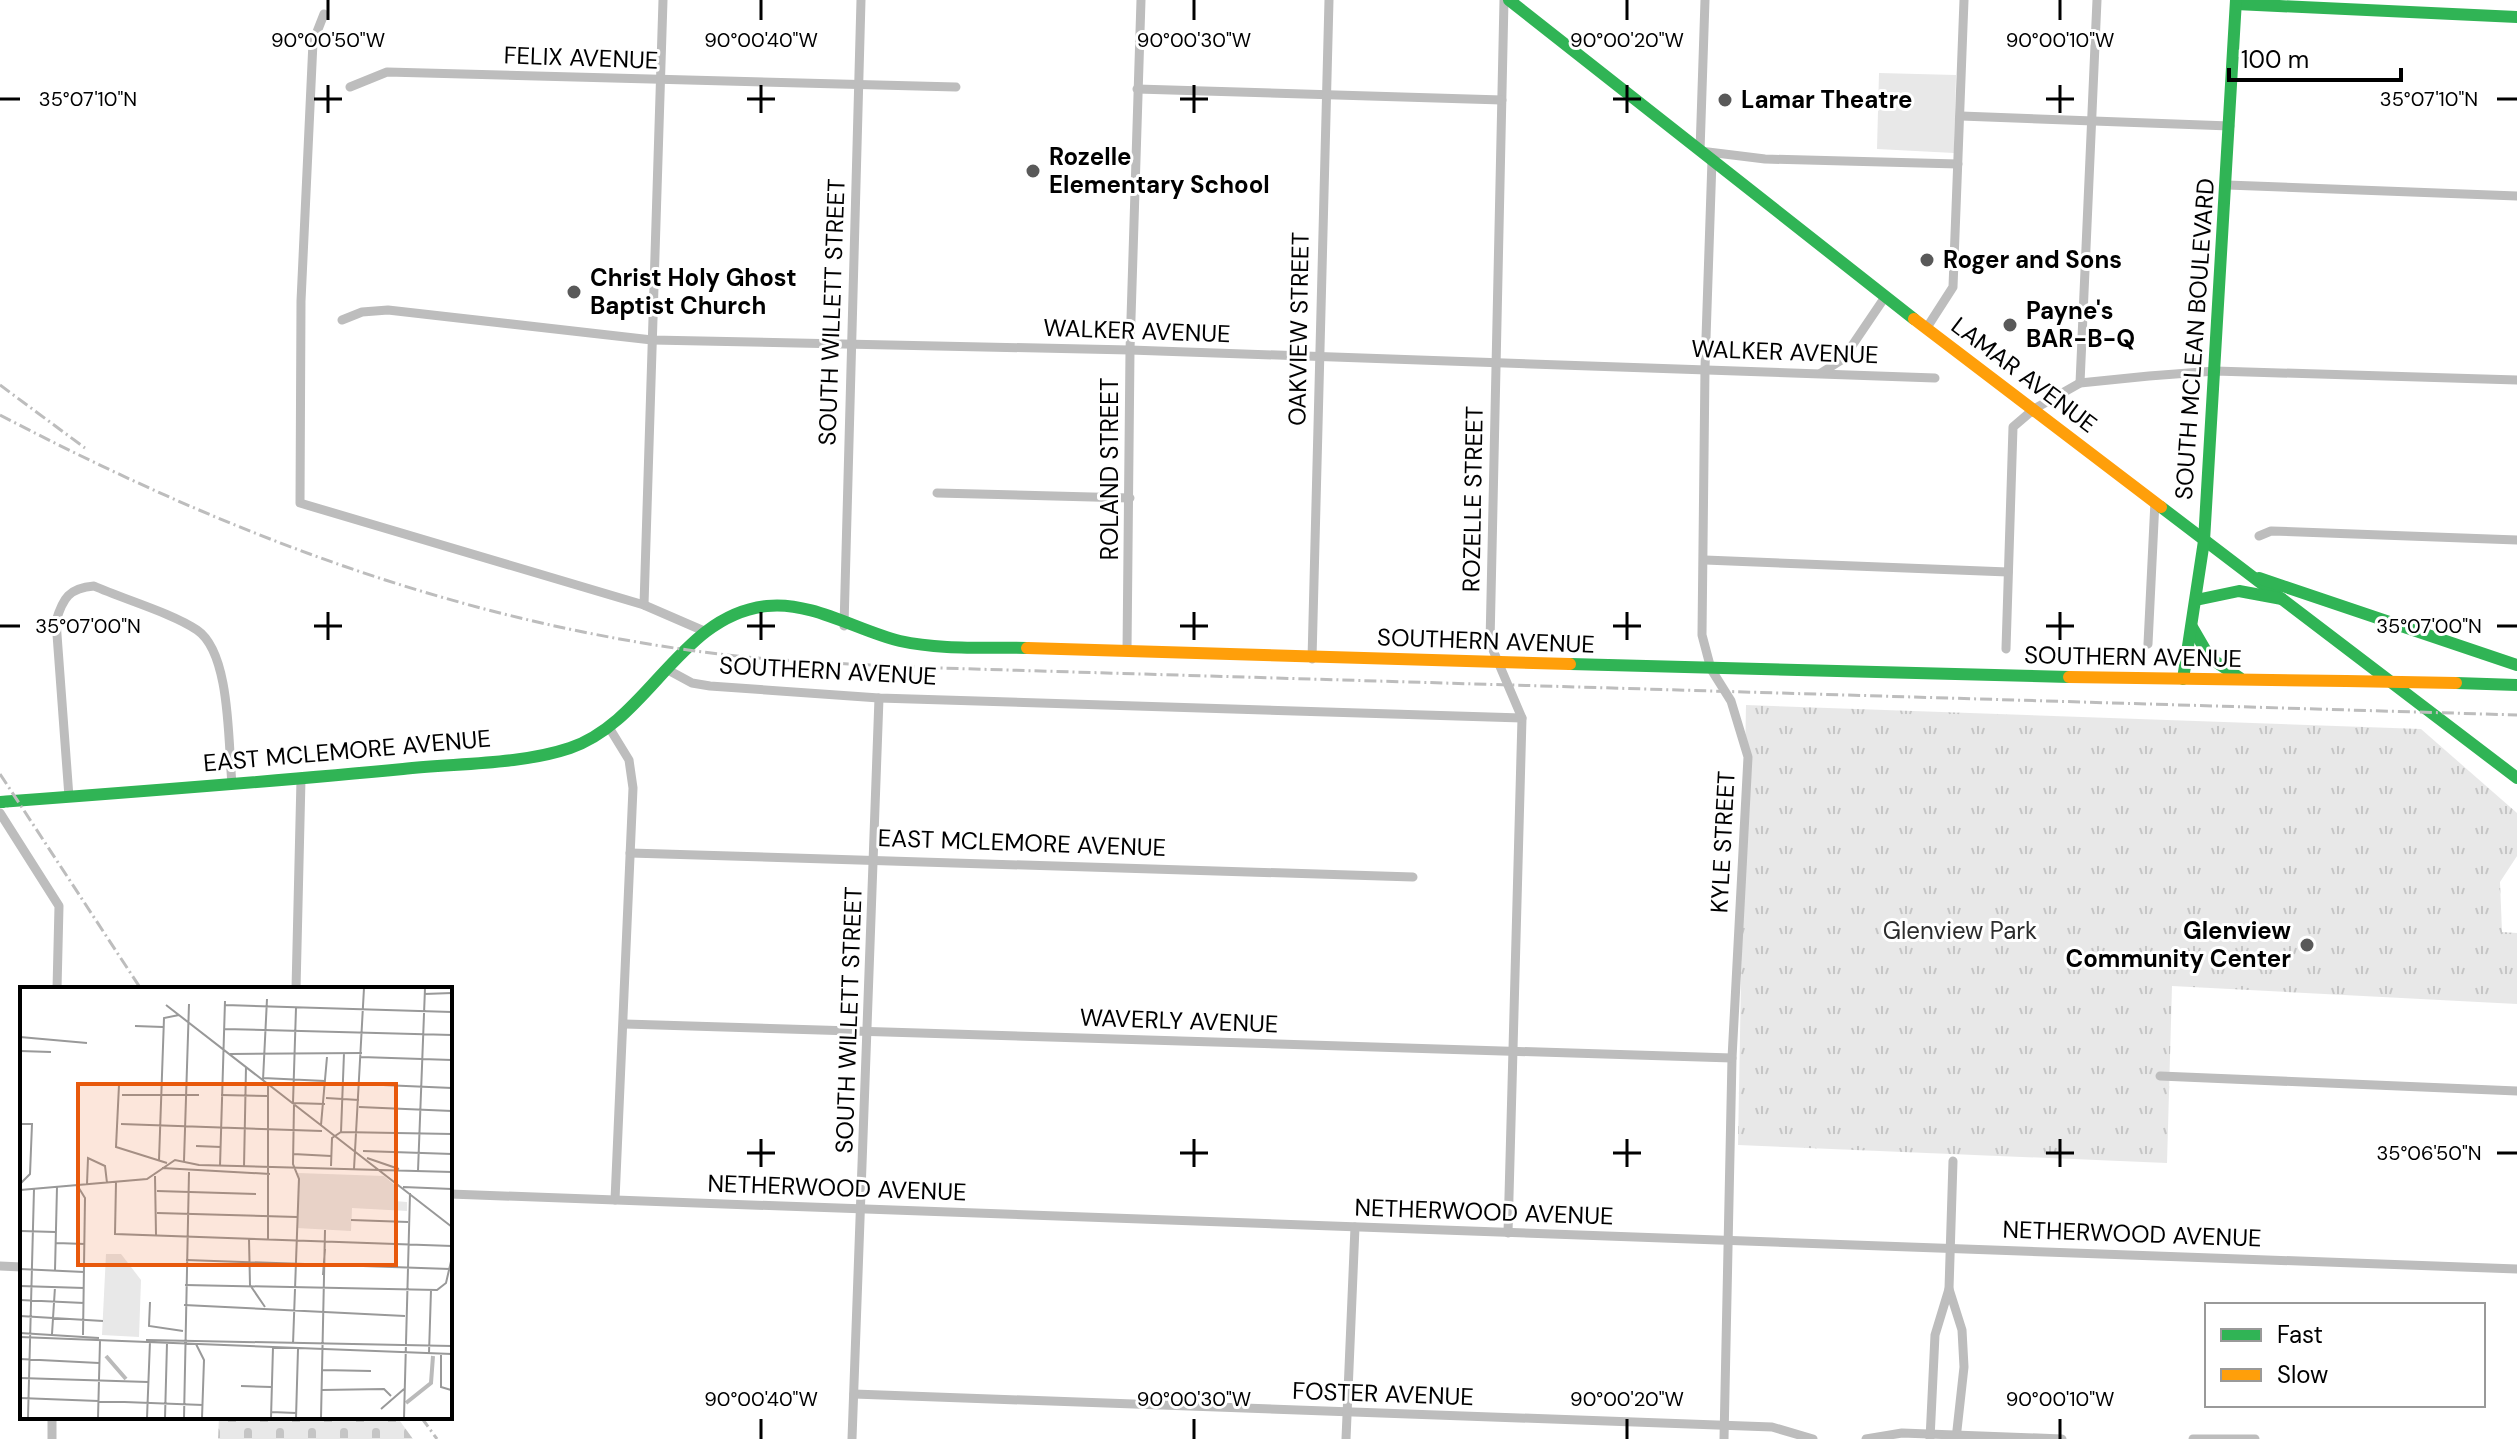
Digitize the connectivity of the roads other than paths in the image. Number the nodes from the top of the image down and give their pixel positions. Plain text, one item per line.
1 (663, 0) edge
2 (861, 0) edge
3 (1141, 0) edge
4 (1329, 0) edge
5 (1506, 0) edge
6 (1705, 0) edge
7 (1964, 0) edge
8 (2097, 0) edge
9 (2236, 2) edge
10 (324, 14) dead end
11 (2517, 17) edge
12 (661, 80) junction
13 (858, 85) junction
14 (350, 87) dead end
15 (956, 87) dead end
16 (1137, 89) junction
17 (1325, 95) junction
18 (1502, 100) junction
19 (1961, 116) junction
20 (2092, 118) junction
21 (2230, 126) junction
22 (1700, 151) junction
23 (1712, 160) junction
24 (1958, 164) junction
25 (2227, 185) junction
26 (2517, 196) edge
27 (1885, 297) junction
28 (342, 320) dead end
29 (1926, 329) junction
30 (652, 340) junction
31 (851, 343) junction
32 (1130, 350) junction
33 (1319, 357) junction
34 (1496, 362) junction
35 (1705, 368) junction
36 (2215, 371) junction
37 (1821, 373) junction
38 (1935, 378) dead end
39 (2517, 380) edge
40 (2080, 383) junction
41 (2034, 409) junction
42 (937, 493) dead end
43 (1130, 498) junction
44 (2155, 501) junction
45 (2259, 536) dead end
46 (2517, 540) edge
47 (2204, 541) junction
48 (1705, 560) junction
49 (2008, 572) junction
50 (2259, 578) junction
51 (2196, 600) junction
52 (2290, 601) junction
53 (644, 605) junction
54 (2191, 625) junction
55 (844, 626) junction
56 (704, 631) junction
57 (2148, 644) dead end
58 (2006, 649) dead end
59 (1127, 651) junction
60 (1312, 659) junction
61 (1499, 663) junction
62 (2517, 665) edge
63 (1711, 669) junction
64 (668, 670) junction
65 (2183, 679) junction
66 (2243, 680) junction
67 (2517, 685) edge
68 (879, 698) junction
69 (1522, 718) junction
70 (610, 729) junction
71 (2517, 778) edge
72 (301, 779) junction
73 (232, 784) junction
74 (69, 797) junction
75 (0, 802) edge
76 (0, 813) edge
77 (630, 853) junction
78 (875, 861) junction
79 (1413, 877) dead end
80 (57, 987) edge
81 (296, 987) edge
82 (625, 1024) junction
83 (868, 1031) junction
84 (1513, 1052) junction
85 (1732, 1058) junction
86 (2160, 1076) dead end
87 (2517, 1091) edge
88 (1953, 1161) dead end
89 (452, 1194) edge
90 (615, 1200) junction
91 (862, 1209) junction
92 (1355, 1227) junction
93 (1508, 1233) junction
94 (1730, 1241) junction
95 (1950, 1247) junction
96 (0, 1266) edge
97 (20, 1267) edge
98 (2517, 1269) edge
99 (1949, 1289) junction
100 (854, 1394) junction
101 (1345, 1413) junction
102 (1724, 1426) junction
103 (1930, 1437) edge
104 (1956, 1437) edge
105 (852, 1439) edge
106 (1346, 1439) edge
107 (1724, 1439) edge
108 (1813, 1439) edge
109 (1866, 1439) edge
110 (2062, 1439) edge
111 (2193, 1439) edge
112 (2255, 1439) edge

1 - 12 street
2 - 13 street, SOUTH WILLETT STREET
3 - 16 street, ROLAND STREET
4 - 17 street, OAKVIEW STREET
5 - 18 street, ROZELLE STREET
5 - 22 main road, LAMAR AVENUE
6 - 22 street
7 - 19 street
8 - 20 street
9 - 11 main road
9 - 21 main road, SOUTH MCLEAN BOULEVARD
10 - 53 street, SOUTHERN AVENUE
12 - 13 street, FELIX AVENUE
12 - 14 street, FELIX AVENUE
12 - 30 street
13 - 15 street, FELIX AVENUE
13 - 31 street, SOUTH WILLETT STREET
16 - 17 street
16 - 32 street, ROLAND STREET
17 - 18 street
17 - 33 street, OAKVIEW STREET
18 - 34 street, ROZELLE STREET
19 - 20 street
19 - 24 street
20 - 21 street
20 - 40 street
21 - 25 main road, SOUTH MCLEAN BOULEVARD
22 - 23 main road, LAMAR AVENUE
22 - 24 street
23 - 27 main road, LAMAR AVENUE
23 - 35 street, KYLE STREET
24 - 29 street
25 - 26 street
25 - 36 main road, SOUTH MCLEAN BOULEVARD
27 - 29 main road, LAMAR AVENUE
27 - 37 street
28 - 30 street, WALKER AVENUE
29 - 41 main road, LAMAR AVENUE
30 - 31 street, WALKER AVENUE
30 - 53 street
31 - 32 street, WALKER AVENUE
31 - 55 street, SOUTH WILLETT STREET
32 - 33 street, WALKER AVENUE
32 - 43 street, ROLAND STREET
33 - 34 street, WALKER AVENUE
33 - 60 street, OAKVIEW STREET
34 - 35 street, WALKER AVENUE
34 - 61 street, ROZELLE STREET
35 - 37 street, WALKER AVENUE
35 - 48 street, KYLE STREET
36 - 39 street
36 - 40 street
36 - 47 main road, SOUTH MCLEAN BOULEVARD
37 - 38 street, WALKER AVENUE
40 - 41 street
41 - 44 main road, LAMAR AVENUE
41 - 49 street
42 - 43 street
43 - 59 street, ROLAND STREET
44 - 47 main road, LAMAR AVENUE
44 - 57 street, SOUTH MCLEAN BOULEVARD
45 - 46 street
47 - 50 main road, LAMAR AVENUE
47 - 51 main road, SOUTH MCLEAN BOULEVARD
48 - 49 street
48 - 63 street, KYLE STREET
49 - 58 street
50 - 52 main road, LAMAR AVENUE
50 - 62 main road
51 - 52 main road
51 - 54 main road, SOUTH MCLEAN BOULEVARD
52 - 71 main road, LAMAR AVENUE
53 - 56 street, SOUTHERN AVENUE
54 - 65 main road, SOUTH MCLEAN BOULEVARD
54 - 66 main road
55 - 56 main road, SOUTHERN AVENUE
55 - 59 main road, SOUTHERN AVENUE
56 - 64 main road, SOUTHERN AVENUE
59 - 60 main road, SOUTHERN AVENUE
60 - 61 main road, SOUTHERN AVENUE
61 - 63 main road, SOUTHERN AVENUE
61 - 69 street, ROZELLE STREET
63 - 65 main road, SOUTHERN AVENUE
63 - 85 street, KYLE STREET
64 - 68 street, SOUTHERN AVENUE
64 - 70 main road, EAST MCLEMORE AVENUE
65 - 66 main road, SOUTHERN AVENUE
66 - 67 main road, SOUTHERN AVENUE, bridge
68 - 69 street, SOUTHERN AVENUE
68 - 78 street, SOUTH WILLETT STREET
69 - 84 street, ROZELLE STREET
70 - 72 main road, EAST MCLEMORE AVENUE
70 - 77 street
72 - 73 main road, EAST MCLEMORE AVENUE
72 - 81 street
73 - 74 main road, EAST MCLEMORE AVENUE
73 - 74 street
74 - 75 main road, EAST MCLEMORE AVENUE
76 - 80 street
77 - 78 street, EAST MCLEMORE AVENUE
77 - 82 street
78 - 79 street, EAST MCLEMORE AVENUE
78 - 83 street, SOUTH WILLETT STREET
82 - 83 street, WAVERLY AVENUE
82 - 90 street
83 - 84 street, WAVERLY AVENUE
83 - 91 street, SOUTH WILLETT STREET
84 - 85 street, WAVERLY AVENUE
84 - 93 street, ROZELLE STREET
85 - 94 street, KYLE STREET
86 - 87 street
88 - 95 street
89 - 90 street, NETHERWOOD AVENUE
90 - 91 street, NETHERWOOD AVENUE
91 - 92 street, NETHERWOOD AVENUE
91 - 100 street, SOUTH WILLETT STREET
92 - 93 street, NETHERWOOD AVENUE
92 - 101 street
93 - 94 street, NETHERWOOD AVENUE
94 - 95 street, NETHERWOOD AVENUE
94 - 102 street, KYLE STREET
95 - 98 street, NETHERWOOD AVENUE
95 - 99 street
96 - 97 street
99 - 103 street
99 - 104 street
100 - 101 street, FOSTER AVENUE
100 - 105 street, SOUTH WILLETT STREET
101 - 102 street, FOSTER AVENUE
101 - 106 street
102 - 107 street, KYLE STREET
102 - 108 street, FOSTER AVENUE
103 - 104 street
103 - 109 street
104 - 110 street
111 - 112 street

